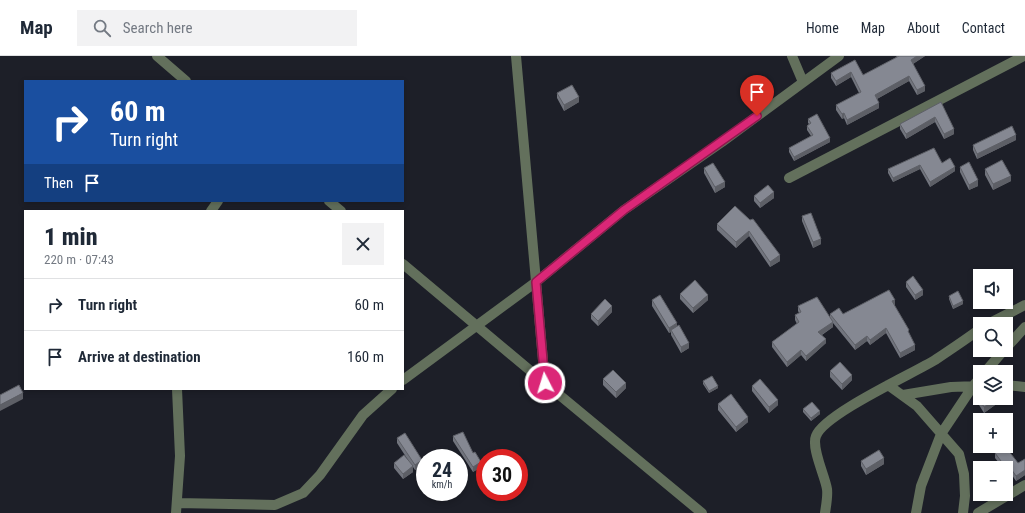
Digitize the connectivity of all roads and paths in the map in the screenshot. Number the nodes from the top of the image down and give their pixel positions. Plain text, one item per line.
1 (157, 56) edge
2 (516, 56) edge
3 (792, 56) edge
4 (839, 56) edge
5 (1024, 56) edge
6 (185, 80) edge
7 (803, 82) junction
8 (789, 178) dead end
9 (330, 202) edge
10 (340, 210) edge
11 (404, 265) edge
12 (536, 282) junction
13 (1025, 305) edge
14 (1002, 317) edge
15 (477, 326) junction
16 (1025, 327) edge
17 (973, 334) edge
18 (1013, 340) edge
19 (998, 357) edge
20 (991, 365) edge
21 (404, 379) edge
22 (545, 383) junction
23 (888, 385) junction
24 (973, 386) edge
25 (1013, 386) edge
26 (1025, 387) edge
27 (177, 390) edge
28 (391, 390) edge
29 (973, 390) edge
30 (903, 395) junction
31 (941, 434) junction
32 (1025, 486) edge
33 (177, 508) edge
34 (702, 513) edge
35 (825, 513) edge
36 (916, 513) edge
37 (963, 513) edge
38 (978, 513) edge

1 - 6 street
2 - 12 street
3 - 7 street
4 - 7 street
5 - 8 street
7 - 12 street
9 - 10 street
11 - 15 street
12 - 15 street
12 - 22 street
13 - 14 street
15 - 21 street
15 - 22 street
16 - 18 street
17 - 23 street
19 - 20 street
22 - 34 street
23 - 30 street
23 - 35 street
24 - 30 street
25 - 26 street
27 - 33 street
28 - 33 street
29 - 31 street
30 - 31 street
31 - 36 street
31 - 37 street
32 - 38 street

